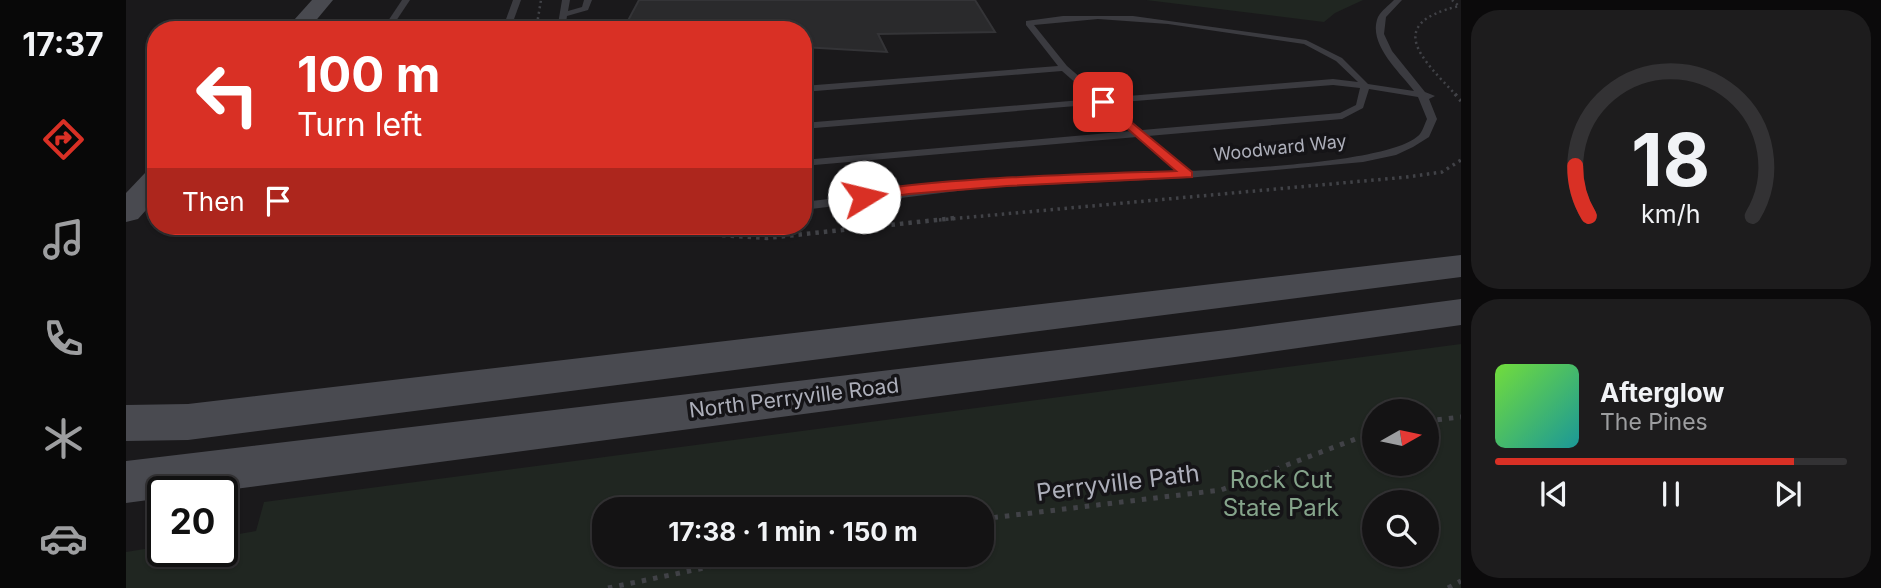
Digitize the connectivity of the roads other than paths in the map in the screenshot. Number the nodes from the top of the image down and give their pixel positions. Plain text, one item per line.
1 (323, 0) edge
2 (406, 0) edge
3 (517, 0) edge
4 (566, 0) edge
5 (588, 0) edge
6 (1398, 0) edge
7 (564, 15) junction
8 (304, 21) edge
9 (392, 21) edge
10 (509, 21) edge
11 (563, 21) edge
12 (1064, 68) junction
13 (1365, 86) junction
14 (812, 88) edge
15 (1430, 96) junction
16 (1103, 102) junction
17 (812, 125) edge
18 (1138, 133) junction
19 (812, 162) edge
20 (1187, 175) junction
21 (147, 190) edge
22 (812, 205) edge
23 (126, 212) edge
24 (1461, 266) edge
25 (1461, 312) edge
26 (126, 418) edge
27 (188, 422) junction
28 (126, 423) edge
29 (126, 482) edge

1 - 8 main road
2 - 9 lane
3 - 10 lane
4 - 7 lane
5 - 7 lane
6 - 15 lane
7 - 11 lane
12 - 13 lane
12 - 14 lane
12 - 16 lane
13 - 15 lane
13 - 16 lane
13 - 18 lane
15 - 20 lane, Woodward Way
16 - 17 lane
16 - 18 lane
18 - 19 lane
18 - 20 lane
20 - 22 lane, Woodward Way
21 - 23 main road
24 - 27 main road
25 - 29 main road, North Perryville Road
26 - 27 main road
27 - 28 main road

